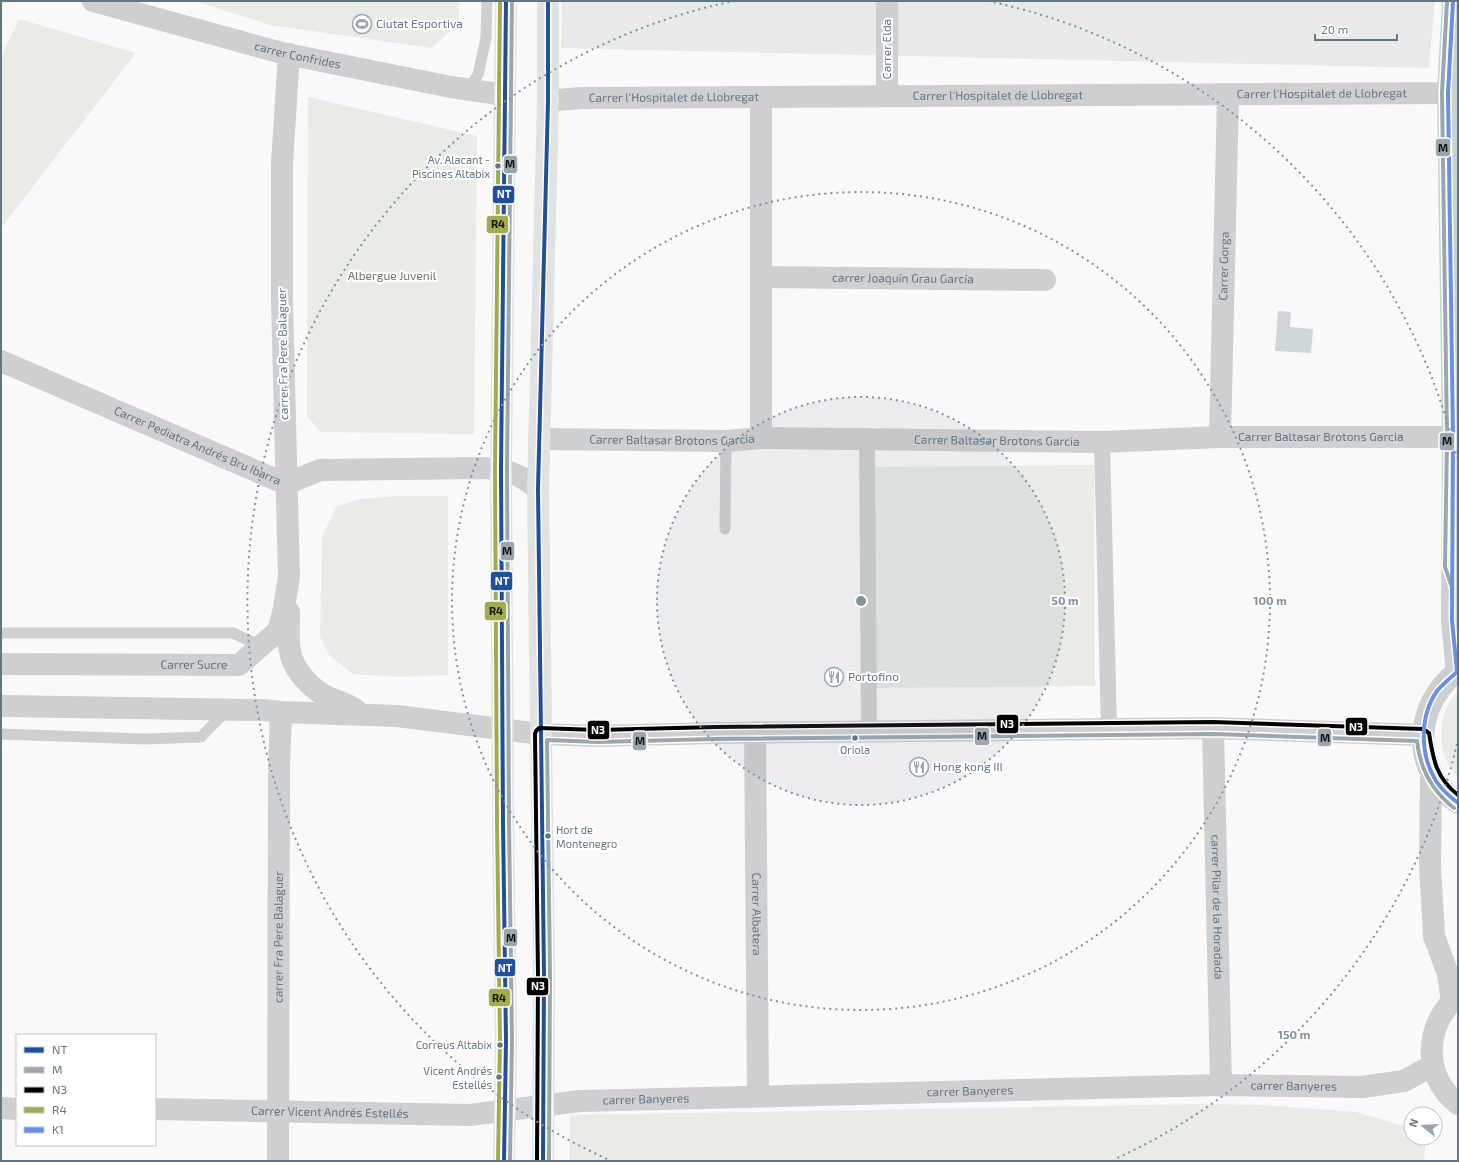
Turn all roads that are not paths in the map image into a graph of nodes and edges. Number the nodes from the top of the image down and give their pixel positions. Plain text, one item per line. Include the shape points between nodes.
1 (93, 1) edge
2 (487, 1) edge
3 (506, 1) edge
4 (548, 1) edge
5 (887, 1) edge
6 (1453, 1) edge
7 (289, 54) junction
8 (468, 90) junction
9 (1453, 92) edge
10 (505, 95) junction
11 (1228, 95) junction
12 (887, 96) junction
13 (761, 97) junction
14 (548, 101) junction
15 (761, 277) junction
16 (1045, 280) dead end
17 (1, 362) edge
18 (1220, 437) junction
19 (1454, 437) junction
20 (761, 438) junction
21 (539, 439) junction
22 (867, 439) junction
23 (726, 441) junction
24 (1102, 442) junction
25 (501, 469) junction
26 (286, 484) junction
27 (538, 489) junction
28 (725, 529) dead end
29 (1455, 576) edge
30 (289, 577) junction
31 (1, 633) edge
32 (261, 646) junction
33 (1, 664) edge
34 (1457, 672) edge
35 (1, 706) edge
36 (227, 710) junction
37 (281, 712) junction
38 (361, 714) junction
39 (1213, 728) junction
40 (502, 729) junction
41 (1109, 729) junction
42 (869, 731) junction
43 (755, 732) junction
44 (1, 734) edge
45 (540, 734) junction
46 (1423, 735) junction
47 (1431, 772) junction
48 (1458, 803) edge
49 (1455, 999) edge
50 (1433, 1065) junction
51 (1221, 1085) junction
52 (758, 1096) junction
53 (543, 1106) junction
54 (1457, 1106) edge
55 (1, 1108) edge
56 (16, 1109) edge
57 (156, 1109) edge
58 (504, 1111) junction
59 (278, 1112) junction
60 (278, 1161) edge
61 (504, 1161) edge
62 (544, 1161) edge

1 - 7 street, carrer Confrides
2 - 8 lane via 486,38 478,75
3 - 10 main road
4 - 14 main road
5 - 12 street, Carrer Elda
6 - 9 street
7 - 8 street, carrer Confrides
7 - 26 street, carrer Fra Pere Balaguer via 282,171
8 - 10 street, carrer Confrides
9 - 11 street, Carrer l'Hospitalet de Llobregat
9 - 19 street
10 - 25 main road
11 - 12 street, Carrer l'Hospitalet de Llobregat
11 - 18 street, Carrer Gorga
12 - 13 street, Carrer l'Hospitalet de Llobregat
13 - 14 street, Carrer l'Hospitalet de Llobregat via 580,98
13 - 15 street
14 - 21 main road
15 - 16 street, carrer Joaquín Grau García
15 - 20 street
17 - 26 street, Carrer Pediatra Andrés Bru Ibarra
18 - 19 street, Carrer Baltasar Brotons Garcia
18 - 24 street, Carrer Baltasar Brotons Garcia
19 - 29 street
20 - 22 street, Carrer Baltasar Brotons Garcia
20 - 23 street, Carrer Baltasar Brotons Garcia
21 - 23 street, Carrer Baltasar Brotons Garcia
21 - 27 main road
22 - 24 street, Carrer Baltasar Brotons Garcia
22 - 42 street
23 - 28 lane
24 - 41 street
25 - 26 street, Carrer Pediatra Andrés Bru Ibarra via 320,470
25 - 27 street, Carrer Pediatra Andrés Bru Ibarra via 525,478
25 - 40 main road
26 - 30 street, carrer Fra Pere Balaguer
27 - 45 main road
29 - 34 street via 1452,620
30 - 32 street, carrer Fra Pere Balaguer via 278,631
30 - 38 street via 289,638 292,658 306,681 316,690 349,705
31 - 32 lane via 233,633
32 - 33 street, Carrer Sucre via 239,665
34 - 46 street via 1435,696 1425,719
35 - 36 street
36 - 37 street
36 - 44 lane via 201,737 145,739
37 - 38 street
37 - 59 street, carrer Fra Pere Balaguer
38 - 40 street
39 - 41 street
39 - 46 street
39 - 51 street, carrer Pilar de la Horadada
40 - 45 street
40 - 58 main road via 506,1034
41 - 42 street
42 - 43 street
43 - 45 street via 598,736
43 - 52 street, Carrer Albatera
45 - 53 main road via 544,975
46 - 47 street
47 - 48 street via 1442,789
47 - 49 street via 1430,865 1434,936
49 - 50 street via 1442,1013 1436,1025 1432,1047
50 - 51 street, carrer Banyeres via 1404,1081 1362,1087
50 - 54 street via 1444,1090
51 - 52 street, carrer Banyeres
52 - 53 street, carrer Banyeres via 580,1101
53 - 58 street, carrer Banyeres
53 - 62 main road
55 - 56 street
57 - 59 street, Carrer Vicent Andrés Estellés
58 - 59 street, Carrer Vicent Andrés Estellés via 470,1115
58 - 61 main road
59 - 60 street, carrer Fra Pere Balaguer

